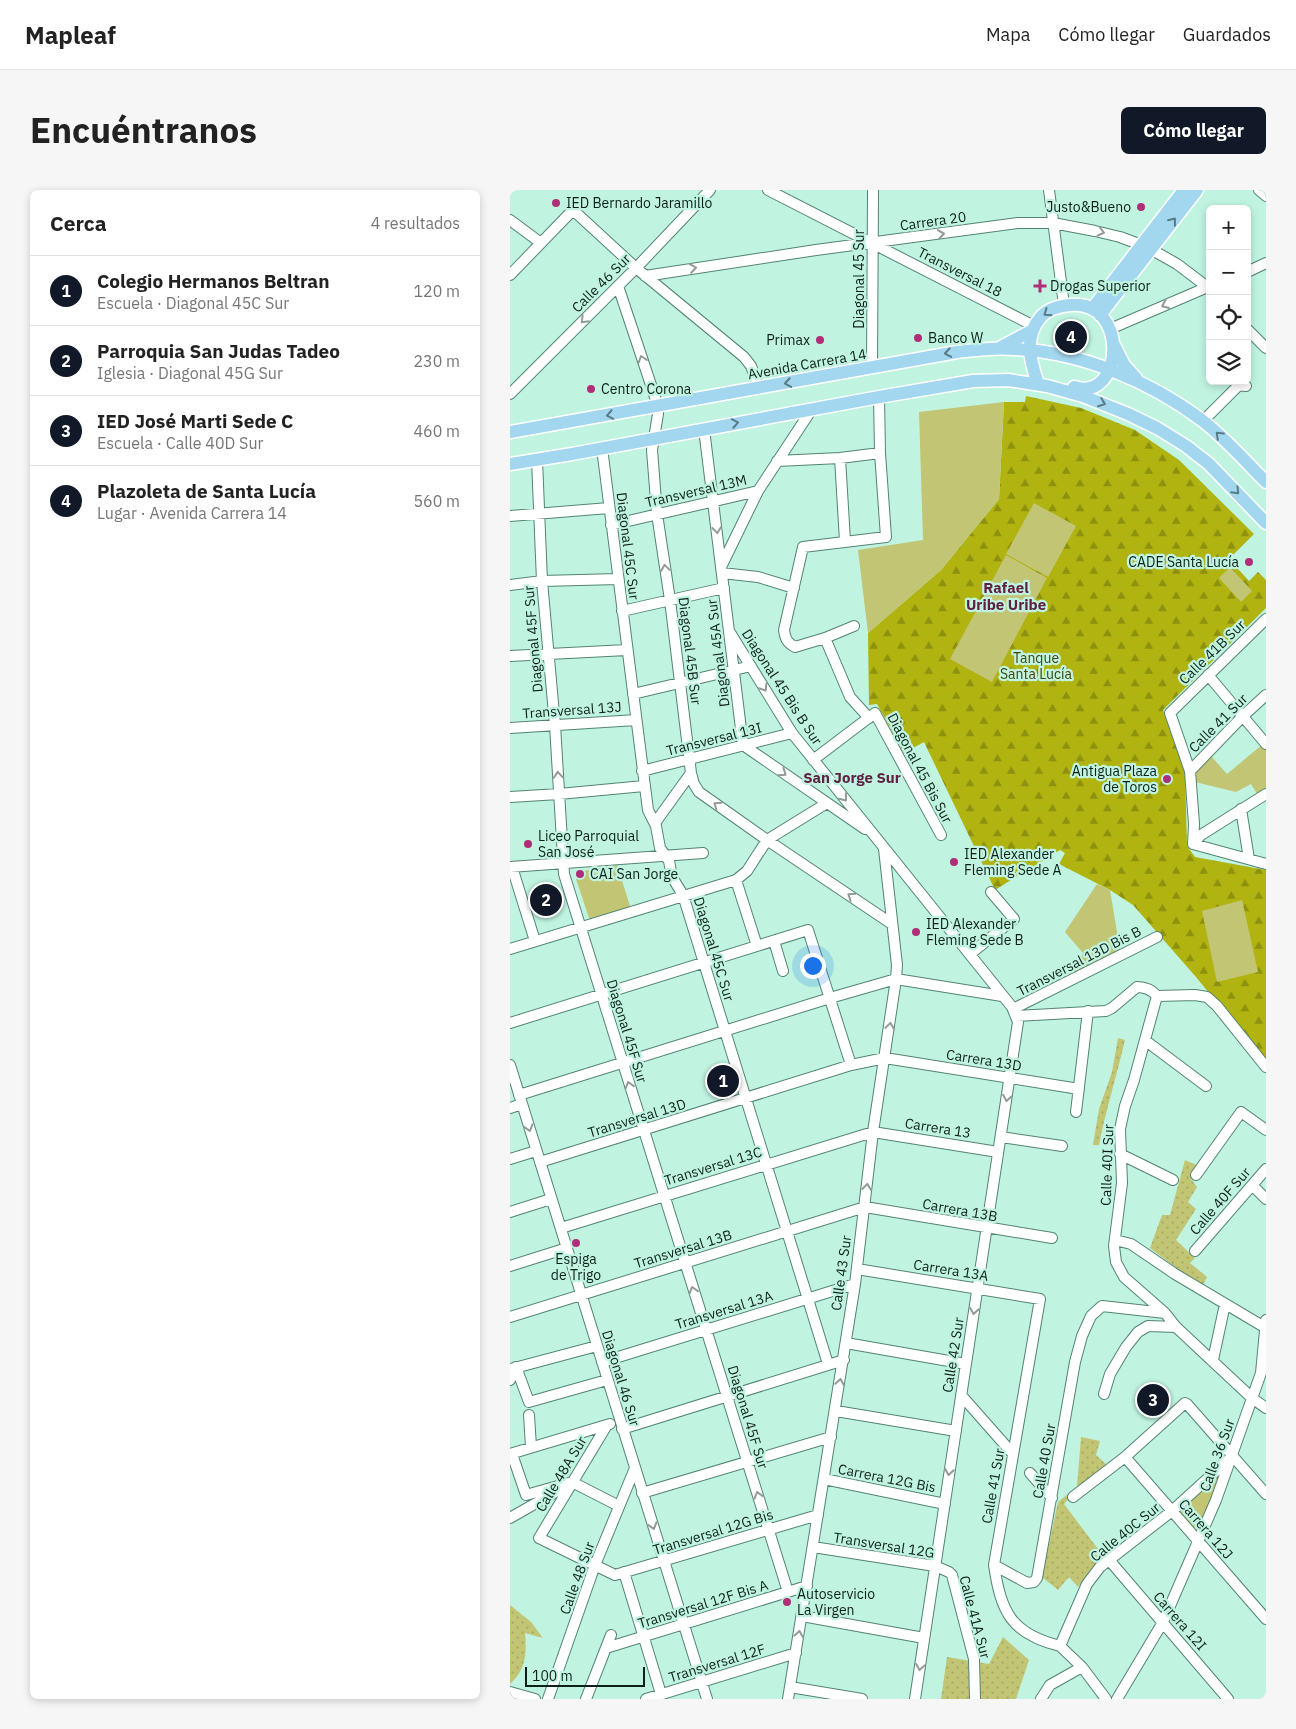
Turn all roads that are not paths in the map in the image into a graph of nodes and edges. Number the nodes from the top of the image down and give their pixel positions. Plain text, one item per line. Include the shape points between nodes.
1 (710, 190) edge
2 (768, 190) edge
3 (873, 190) edge
4 (1049, 190) edge
5 (1184, 190) edge
6 (1197, 190) edge
7 (1259, 190) edge
8 (1266, 196) edge
9 (510, 220) edge
10 (1053, 223) junction
11 (541, 243) junction
12 (873, 243) junction
13 (1146, 247) junction
14 (1266, 263) edge
15 (1251, 270) edge
16 (640, 272) junction
17 (510, 275) edge
18 (1206, 285) edge
19 (618, 286) junction
20 (1206, 288) edge
21 (1064, 305) junction
22 (1096, 312) junction
23 (1033, 328) junction
24 (1110, 330) junction
25 (1251, 333) edge
26 (1114, 345) junction
27 (996, 348) junction
28 (1266, 348) edge
29 (1030, 350) junction
30 (872, 368) junction
31 (1109, 369) junction
32 (1037, 381) junction
33 (1141, 384) junction
34 (1246, 386) dead end
35 (758, 388) junction
36 (510, 394) edge
37 (879, 397) junction
38 (658, 406) junction
39 (812, 409) junction
40 (1203, 421) junction
41 (704, 429) junction
42 (510, 432) edge
43 (653, 439) junction
44 (602, 448) junction
45 (880, 453) junction
46 (840, 458) junction
47 (537, 460) junction
48 (777, 462) junction
49 (510, 464) edge
50 (1266, 482) edge
51 (758, 491) junction
52 (713, 501) junction
53 (609, 508) junction
54 (538, 514) junction
55 (657, 514) junction
56 (510, 516) edge
57 (1266, 522) edge
58 (611, 524) junction
59 (845, 541) junction
60 (722, 570) junction
61 (618, 579) junction
62 (542, 581) junction
63 (510, 585) edge
64 (724, 588) junction
65 (794, 588) junction
66 (670, 600) junction
67 (622, 611) junction
68 (1266, 619) edge
69 (854, 626) dead end
70 (729, 632) junction
71 (825, 638) junction
72 (627, 650) junction
73 (548, 653) junction
74 (510, 656) edge
75 (751, 666) junction
76 (734, 670) junction
77 (1208, 675) junction
78 (680, 683) junction
79 (633, 694) junction
80 (1266, 695) edge
81 (872, 716) junction
82 (1242, 717) junction
83 (636, 720) junction
84 (554, 725) junction
85 (510, 728) edge
86 (792, 733) junction
87 (1266, 744) edge
88 (743, 745) junction
89 (690, 759) junction
90 (813, 760) junction
91 (642, 771) junction
92 (1190, 771) junction
93 (691, 773) junction
94 (644, 786) junction
95 (559, 794) junction
96 (1266, 794) edge
97 (510, 797) edge
98 (827, 803) junction
99 (1241, 809) junction
100 (655, 823) junction
101 (874, 835) junction
102 (941, 836) dead end
103 (767, 840) junction
104 (1193, 844) junction
105 (884, 848) junction
106 (703, 852) dead end
107 (664, 856) junction
108 (1249, 859) junction
109 (563, 863) junction
110 (1266, 864) edge
111 (511, 867) edge
112 (736, 880) junction
113 (991, 892) dead end
114 (683, 895) junction
115 (892, 924) junction
116 (580, 927) junction
117 (1157, 937) dead end
118 (536, 941) junction
119 (774, 941) junction
120 (757, 946) junction
121 (510, 949) edge
122 (970, 954) junction
123 (704, 963) junction
124 (783, 971) dead end
125 (896, 979) junction
126 (601, 996) junction
127 (1002, 996) junction
128 (1157, 996) junction
129 (830, 998) junction
130 (1088, 1011) junction
131 (1015, 1013) junction
132 (510, 1023) edge
133 (724, 1031) junction
134 (1146, 1041) junction
135 (885, 1058) junction
136 (622, 1063) junction
137 (510, 1065) edge
138 (851, 1065) junction
139 (1266, 1067) edge
140 (1010, 1078) junction
141 (1206, 1086) dead end
142 (1079, 1089) junction
143 (745, 1098) junction
144 (520, 1099) junction
145 (510, 1108) edge
146 (1076, 1112) dead end
147 (643, 1130) junction
148 (1266, 1130) edge
149 (873, 1132) junction
150 (1001, 1137) junction
151 (1062, 1146) dead end
152 (536, 1151) junction
153 (998, 1152) junction
154 (1120, 1154) junction
155 (510, 1159) edge
156 (540, 1162) junction
157 (765, 1164) junction
158 (1266, 1169) edge
159 (1196, 1176) dead end
160 (1173, 1180) dead end
161 (1252, 1185) junction
162 (664, 1196) junction
163 (551, 1198) junction
164 (1266, 1199) edge
165 (864, 1207) junction
166 (510, 1212) edge
167 (561, 1228) junction
168 (987, 1228) junction
169 (787, 1232) junction
170 (1052, 1238) dead end
171 (1115, 1240) junction
172 (567, 1248) junction
173 (1195, 1251) dead end
174 (685, 1263) junction
175 (510, 1266) edge
176 (858, 1269) junction
177 (855, 1284) junction
178 (978, 1289) junction
179 (581, 1295) junction
180 (807, 1299) junction
181 (1040, 1299) joint
182 (1225, 1304) junction
183 (1166, 1313) junction
184 (510, 1318) edge
185 (1266, 1320) edge
186 (1176, 1327) junction
187 (1266, 1328) edge
188 (706, 1330) junction
189 (846, 1343) junction
190 (597, 1346) junction
191 (844, 1360) junction
192 (1213, 1360) junction
193 (602, 1362) junction
194 (828, 1364) junction
195 (966, 1364) junction
196 (513, 1368) edge
197 (510, 1380) edge
198 (607, 1380) junction
199 (1104, 1394) dead end
200 (961, 1395) junction
201 (727, 1396) junction
202 (1252, 1398) junction
203 (1266, 1408) edge
204 (836, 1411) junction
205 (529, 1415) dead end
206 (607, 1425) junction
207 (621, 1425) junction
208 (956, 1431) junction
209 (831, 1437) junction
210 (531, 1447) junction
211 (511, 1454) edge
212 (1012, 1454) junction
213 (1231, 1456) junction
214 (1125, 1457) junction
215 (747, 1462) junction
216 (635, 1468) junction
217 (1030, 1473) dead end
218 (824, 1479) junction
219 (1208, 1479) junction
220 (572, 1482) junction
221 (1219, 1491) junction
222 (642, 1493) junction
223 (1266, 1494) edge
224 (1073, 1497) dead end
225 (1052, 1498) junction
226 (944, 1504) junction
227 (619, 1506) junction
228 (1172, 1512) junction
229 (818, 1515) junction
230 (510, 1518) edge
231 (768, 1530) junction
232 (1198, 1542) junction
233 (813, 1547) junction
234 (664, 1561) junction
235 (1110, 1561) junction
236 (595, 1565) junction
237 (994, 1565) junction
238 (935, 1566) junction
239 (949, 1572) joint
240 (620, 1574) junction
241 (807, 1586) junction
242 (788, 1592) junction
243 (1264, 1614) edge
244 (802, 1616) junction
245 (1163, 1622) junction
246 (683, 1624) junction
247 (612, 1634) dead end
248 (644, 1636) junction
249 (924, 1638) junction
250 (1060, 1646) junction
251 (606, 1648) junction
252 (796, 1653) junction
253 (1082, 1667) junction
254 (701, 1682) junction
255 (790, 1687) junction
256 (510, 1692) edge
257 (661, 1694) junction
258 (535, 1699) edge
259 (548, 1699) edge
260 (586, 1699) edge
261 (646, 1699) edge
262 (707, 1699) edge
263 (788, 1699) edge
264 (862, 1699) edge
265 (915, 1699) edge
266 (975, 1699) edge
267 (1041, 1699) edge
268 (1106, 1699) edge
269 (1117, 1699) edge
270 (1228, 1699) edge

1 - 16 street, Calle 46 Sur
2 - 12 street, Transversal 18
3 - 12 street, Diagonal 45 Sur
4 - 10 street
5 - 13 main road
13 -> 6 main road
7 - 8 street
9 - 11 street
12 -> 10 street, Carrera 20 via 1018,223
10 -> 13 street, Carrera 20 via 1120,237
10 - 21 street
11 - 16 street via 573,210
11 - 17 street
16 -> 12 street, Carrera 20
12 - 23 street, Transversal 18
12 - 30 street, Diagonal 45 Sur
13 - 18 street, Carrera 20
13 - 22 main road
14 - 15 street
16 - 19 street, Calle 46 Sur
16 - 35 street via 744,357 751,366
19 -> 36 street, Calle 46 Sur
38 -> 19 street, Diagonal 45B Sur
20 -> 24 street
21 - 22 main road via 1073,304
21 -> 23 main road via 1043,314
22 - 24 main road
23 - 27 main road
23 - 29 main road
24 - 26 main road
25 - 28 street
26 - 31 main road
26 - 33 main road via 1124,365
27 - 29 main road, Avenida Carrera 14
27 -> 30 main road, Avenida Carrera 14
29 - 31 main road, Avenida Carrera 14
29 - 32 main road
30 -> 35 main road, Avenida Carrera 14
31 - 32 main road via 1099,383 1087,390
31 - 33 main road, Avenida Carrera 14
32 - 37 main road via 995,380
32 -> 57 main road via 1113,407 1176,439 1209,464
33 - 40 main road, Avenida Carrera 14
34 - 40 street via 1239,385
35 - 38 main road, Avenida Carrera 14
37 - 39 main road
37 - 45 street
38 -> 42 main road, Avenida Carrera 14
38 - 43 street, Diagonal 45B Sur
41 -> 39 main road
39 - 48 street
50 -> 40 main road, Avenida Carrera 14
41 - 43 main road
41 - 52 street, Diagonal 45A Sur
43 - 44 main road
43 - 55 street, Diagonal 45B Sur
44 - 47 main road
44 - 53 street, Diagonal 45C Sur
45 - 46 street
45 - 59 street via 886,537
46 - 48 street
46 - 59 street
47 - 49 main road
47 - 54 street, Diagonal 45F Sur
48 - 51 street
51 - 52 street, Transversal 13M
51 - 60 street
52 - 55 street, Transversal 13M
52 -> 60 street, Diagonal 45A Sur
53 - 54 street
53 - 58 street, Diagonal 45C Sur
54 - 56 street
54 - 62 street, Diagonal 45F Sur
55 - 58 street, Transversal 13M
66 -> 55 street, Diagonal 45B Sur
58 - 61 street, Diagonal 45C Sur
59 - 65 street via 803,547
60 - 64 street, Diagonal 45A Sur
60 - 65 street
61 - 62 street
61 - 67 street, Diagonal 45C Sur
62 - 63 street
62 - 73 street, Diagonal 45F Sur
64 - 66 street
64 - 70 street, Diagonal 45A Sur
65 - 71 street via 785,638 795,647
66 - 67 street
66 - 78 street, Diagonal 45B Sur
67 - 72 street, Diagonal 45C Sur
68 - 77 street, Calle 41B Sur
69 - 71 street
70 - 75 street, Diagonal 45 Bis B Sur
70 - 76 street, Diagonal 45A Sur
71 - 81 street, Diagonal 45 Bis Sur via 850,697
72 - 73 street
72 - 79 street, Diagonal 45C Sur
73 - 74 street
73 - 84 street, Diagonal 45F Sur
75 - 76 street
75 -> 86 street, Diagonal 45 Bis B Sur
76 - 78 street
76 - 88 street, Diagonal 45A Sur
77 - 82 street
77 - 92 street, Calle 41B Sur via 1170,713
78 - 79 street
78 - 89 street, Diagonal 45B Sur
79 - 83 street, Diagonal 45C Sur
80 - 82 street, Calle 41 Sur
81 - 90 street
81 - 102 street, Diagonal 45 Bis Sur
82 - 87 street
82 - 92 street, Calle 41 Sur
83 - 84 street, Transversal 13J
83 - 91 street, Diagonal 45C Sur
84 - 85 street, Transversal 13J
95 -> 84 street, Diagonal 45F Sur
86 - 88 street, Transversal 13I
86 - 90 street, Diagonal 45 Bis B Sur
88 - 89 street, Transversal 13I
88 -> 98 street
89 - 91 street, Transversal 13I
89 - 93 street, Diagonal 45B Sur
90 -> 101 street, Diagonal 45 Bis B Sur
91 - 94 street, Diagonal 45C Sur
92 - 104 street
93 - 100 street
103 -> 93 street, Diagonal 45B Sur via 699,792
94 - 95 street
94 - 100 street, Diagonal 45C Sur via 648,810
95 - 97 street
95 - 109 street, Diagonal 45F Sur
96 - 99 street
98 - 101 street
98 - 103 street
99 - 104 street via 1201,835
99 - 108 street
100 - 107 street, Diagonal 45C Sur
101 - 105 street, Diagonal 45 Bis B Sur
103 - 112 street via 747,871
115 -> 103 street, Diagonal 45B Sur
104 - 108 street
105 - 115 street, Calle 43 Sur
105 - 122 street, Diagonal 45 Bis B Sur
106 - 107 street
107 - 109 street
107 - 114 street, Diagonal 45C Sur
108 - 110 street
109 - 111 street
109 - 116 street, Diagonal 45F Sur
111 - 118 street
112 - 114 street
112 - 120 street
113 - 122 street via 1014,919
114 - 116 street
114 - 123 street, Diagonal 45C Sur
115 - 125 street, Calle 43 Sur
116 - 118 street
116 - 126 street, Diagonal 45F Sur
117 - 131 street, Transversal 13D Bis B
118 - 121 street
119 - 120 street
119 - 124 street
119 - 129 street via 808,930
120 - 123 street
122 - 127 street, Diagonal 45 Bis B Sur
123 - 126 street
123 - 133 street, Diagonal 45C Sur
125 - 127 street
125 - 129 street
135 -> 125 street, Calle 43 Sur
126 - 132 street
126 - 136 street, Diagonal 45F Sur
127 - 131 street, Diagonal 45 Bis B Sur
128 - 130 street via 1151,990 1137,987 1106,1011
128 - 134 street, Calle 40I Sur
128 - 139 street via 1195,994 1207,997
129 - 133 street
129 - 138 street
130 - 131 street
130 - 142 street
131 - 140 street, Calle 42 Sur via 1018,1027
133 - 136 street
133 - 143 street, Diagonal 45C Sur
134 - 141 street
134 - 154 street, Calle 40I Sur via 1124,1106
135 - 138 street, Transversal 13D
135 - 140 street, Carrera 13D
135 - 149 street, Calle 43 Sur
136 - 144 street
147 -> 136 street, Diagonal 45F Sur
137 - 144 street, Diagonal 46 Sur
138 - 143 street, Transversal 13D
140 - 142 street, Carrera 13D
140 -> 150 street, Calle 42 Sur
142 - 146 street
143 - 147 street, Transversal 13D
143 - 157 street, Diagonal 45C Sur
144 - 145 street
144 -> 152 street, Diagonal 46 Sur
147 - 156 street, Transversal 13D
147 - 162 street, Diagonal 45F Sur
148 - 159 street via 1241,1112
149 - 153 street, Carrera 13
149 - 157 street, Transversal 13C
165 -> 149 street, Calle 43 Sur
150 - 151 street
150 - 153 street, Calle 42 Sur
152 - 155 street
152 - 156 street, Diagonal 46 Sur
153 - 168 street, Calle 42 Sur
154 - 160 street
154 - 171 street, Calle 40I Sur via 1122,1183
156 - 163 street, Diagonal 46 Sur
157 - 162 street, Transversal 13C
157 - 169 street, Diagonal 45C Sur
158 - 161 street, Calle 40F Sur
161 - 164 street
161 - 173 street, Calle 40F Sur
162 - 167 street, Transversal 13C
162 - 174 street, Diagonal 45F Sur
163 - 166 street
163 - 167 street, Diagonal 46 Sur
165 - 168 street, Carrera 13B
165 - 169 street, Transversal 13B
165 - 176 street, Calle 43 Sur
167 - 172 street, Diagonal 46 Sur
168 - 170 street, Carrera 13B
168 - 178 street, Calle 42 Sur
169 - 174 street, Transversal 13B
169 - 180 street, Diagonal 45C Sur
171 - 182 street via 1131,1244
171 - 183 street, Calle 40I Sur via 1116,1262 1124,1277
172 - 175 street
172 - 179 street, Diagonal 46 Sur
174 - 179 street, Transversal 13B
188 -> 174 street, Diagonal 45F Sur
176 - 177 street, Calle 43 Sur
176 - 178 street, Carrera 13A
177 - 180 street, Transversal 13A
177 - 189 street, Calle 43 Sur
178 - 181 street, Carrera 13A
178 -> 195 street, Calle 42 Sur
179 - 184 street, Transversal 13B
179 - 190 street, Diagonal 46 Sur
180 - 188 street, Transversal 13A
180 - 194 street, Diagonal 45C Sur
181 - 212 street, Calle 41 Sur
182 - 187 street
182 - 192 street
183 - 186 street
183 - 225 street, Calle 40 Sur via 1102,1306 1091,1316 1075,1362
185 - 187 street, Calle 36 Sur
186 - 192 street
186 - 199 street via 1148,1326 1138,1332 1110,1374
187 - 202 street, Calle 36 Sur via 1261,1373
188 - 193 street, Transversal 13A
188 - 201 street, Diagonal 45F Sur
189 - 191 street, Calle 43 Sur
189 - 195 street
190 - 193 street, Diagonal 46 Sur
190 - 196 street
191 - 194 street
204 -> 191 street, Calle 43 Sur
192 - 202 street
193 - 198 street, Diagonal 46 Sur
194 - 201 street
195 - 200 street, Calle 42 Sur
196 - 197 street
196 - 198 street via 528,1402
198 - 207 street, Diagonal 46 Sur
200 - 208 street, Calle 42 Sur
200 - 212 street
201 - 207 street
201 - 215 street, Diagonal 45F Sur
202 - 203 street
202 - 213 street, Calle 36 Sur
204 - 208 street
204 - 209 street, Calle 43 Sur
205 - 210 street
206 - 207 street
206 - 210 street
206 - 220 street, Calle 48A Sur
207 - 216 street, Diagonal 46 Sur
208 -> 226 street, Calle 42 Sur
209 - 215 street
209 - 218 street, Calle 43 Sur
210 - 211 street
211 - 220 street via 526,1495
212 - 237 street, Calle 41 Sur
213 - 214 street via 1185,1403
213 - 219 street, Calle 40C Sur
213 - 221 street, Calle 36 Sur
213 - 223 street
214 - 224 street
214 - 228 street, Carrera 12J
215 - 222 street
231 -> 215 street, Diagonal 45F Sur
216 - 222 street, Diagonal 46 Sur
216 - 227 street, Calle 48 Sur
217 - 225 street
218 - 226 street, Carrera 12G Bis
218 - 229 street, Calle 43 Sur
219 - 221 street
219 - 228 street, Calle 40C Sur
220 - 227 street
220 - 230 street
220 - 236 street, Calle 48A Sur via 539,1538
221 - 232 street, Calle 36 Sur
222 -> 234 street, Diagonal 46 Sur
225 - 237 street, Calle 40 Sur via 1034,1582 1027,1583
226 - 238 street, Calle 42 Sur
227 - 236 street, Calle 48 Sur
228 - 232 street, Carrera 12J
228 - 235 street, Calle 40C Sur
229 - 231 street, Transversal 12G Bis
229 - 233 street, Calle 43 Sur
231 - 234 street, Transversal 12G Bis
231 - 242 street, Diagonal 45F Sur
232 - 243 street, Carrera 12J
232 - 245 street, Calle 36 Sur
233 - 238 street, Transversal 12G
233 - 241 street, Calle 43 Sur
234 - 240 street, Transversal 12G Bis
234 - 246 street, Diagonal 46 Sur
235 - 245 street, Carrera 12I
235 - 250 street, Calle 40C Sur via 1100,1567 1088,1584
236 - 240 street
236 - 259 street, Calle 48 Sur
237 - 250 street, Calle 41 Sur via 997,1587 1012,1621 1027,1634
238 - 239 street, Transversal 12G
238 - 249 street, Calle 42 Sur
239 - 266 street, Calle 41A Sur via 974,1660
240 - 248 street
241 - 242 street, Transversal 12F Bis A
241 - 244 street, Calle 43 Sur
242 - 246 street, Transversal 12F Bis A
244 - 249 street
252 -> 244 street, Calle 43 Sur
245 - 269 street, Calle 36 Sur
245 - 270 street, Carrera 12I
246 - 248 street, Transversal 12F Bis A
246 - 254 street, Diagonal 46 Sur
247 - 251 street
248 - 251 street, Transversal 12F Bis A
248 - 257 street
249 -> 265 street, Calle 42 Sur
250 - 253 street
251 - 260 street
252 - 254 street, Transversal 12F
252 - 255 street, Calle 43 Sur
253 - 267 street via 1050,1685
253 - 268 street
254 - 257 street, Transversal 12F
254 - 262 street, Diagonal 46 Sur
255 - 263 street, Calle 43 Sur
255 - 264 street
256 - 258 street
257 - 261 street, Transversal 12F

